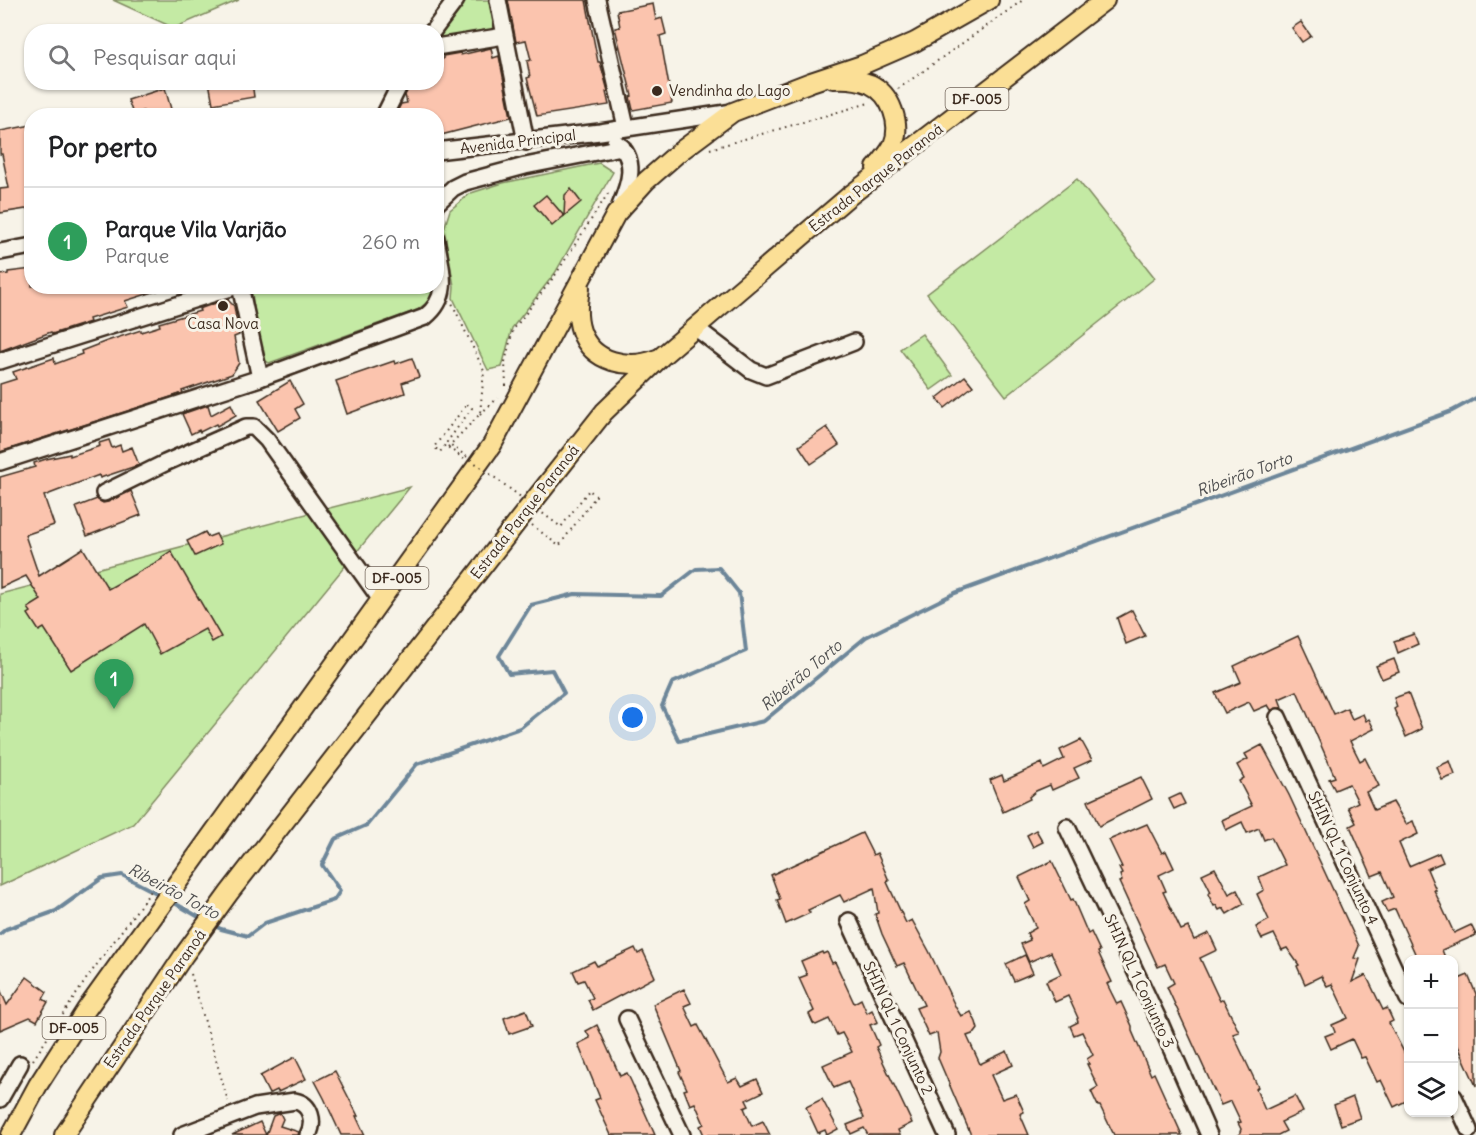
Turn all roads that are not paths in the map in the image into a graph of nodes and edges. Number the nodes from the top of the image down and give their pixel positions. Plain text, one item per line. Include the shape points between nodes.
1 (456, 0) edge
2 (498, 0) edge
3 (597, 0) edge
4 (989, 0) edge
5 (1105, 0) edge
6 (438, 24) edge
7 (504, 36) junction
8 (444, 46) edge
9 (811, 82) junction
10 (396, 90) edge
11 (388, 108) edge
12 (733, 112) junction
13 (626, 127) junction
14 (600, 132) junction
15 (526, 142) junction
16 (622, 147) junction
17 (444, 150) edge
18 (444, 196) edge
19 (848, 197) junction
20 (616, 214) junction
21 (24, 248) edge
22 (0, 252) edge
23 (582, 277) junction
24 (214, 294) edge
25 (241, 294) edge
26 (441, 294) edge
27 (696, 328) junction
28 (854, 342) dead end
29 (661, 357) junction
30 (0, 361) edge
31 (260, 378) junction
32 (0, 462) edge
33 (104, 493) dead end
34 (381, 600) junction
35 (1278, 717) dead end
36 (1067, 827) dead end
37 (849, 921) dead end
38 (1404, 990) edge
39 (627, 1019) dead end
40 (20, 1064) dead end
41 (0, 1099) edge
42 (1458, 1106) edge
43 (1468, 1131) edge
44 (186, 1134) edge
45 (11, 1135) edge
46 (64, 1135) edge
47 (308, 1135) edge
48 (682, 1135) edge
49 (947, 1135) edge
50 (1209, 1135) edge

1 - 6 street
2 - 7 street
3 - 13 street
4 - 9 main road, DF-005 via 915,42
5 - 19 main road, Estrada Parque Paranoá / DF-005
7 - 8 street
7 - 15 street
9 - 12 main road, DF-005
9 - 19 main road via 847,78 861,81 873,86 894,111 894,144
10 - 11 street
12 - 13 street, Avenida Principal
12 - 20 main road, DF-005 via 678,153
13 - 14 street, Avenida Principal
14 - 15 street, Avenida Principal
14 - 16 street
15 - 17 street, Avenida Principal
16 - 18 street via 465,182
16 - 20 street via 629,161 629,183
19 - 27 main road, Estrada Parque Paranoá / DF-005
20 - 23 main road, DF-005
21 - 22 street
23 - 29 main road via 579,319 592,348 605,358 634,365
23 - 34 main road, DF-005 via 492,445
24 - 30 street
25 - 31 street
26 - 31 street via 440,301 425,317
27 - 28 street via 745,366 766,376
27 - 29 main road, Estrada Parque Paranoá / DF-005
29 - 46 main road, Estrada Parque Paranoá / DF-005 via 604,412 229,893
31 - 32 street
33 - 34 street via 165,462 246,427 254,428 267,440
34 - 45 main road, DF-005 via 191,864 139,920
35 - 38 street, SHIN QL 1 Conjunto 4
36 - 50 street, SHIN QL 1 Conjunto 3
37 - 49 street, SHIN QL 1 Conjunto 2
39 - 48 street
40 - 41 street
42 - 43 street
44 - 47 street via 270,1103 286,1101 301,1102 307,1107 312,1116

